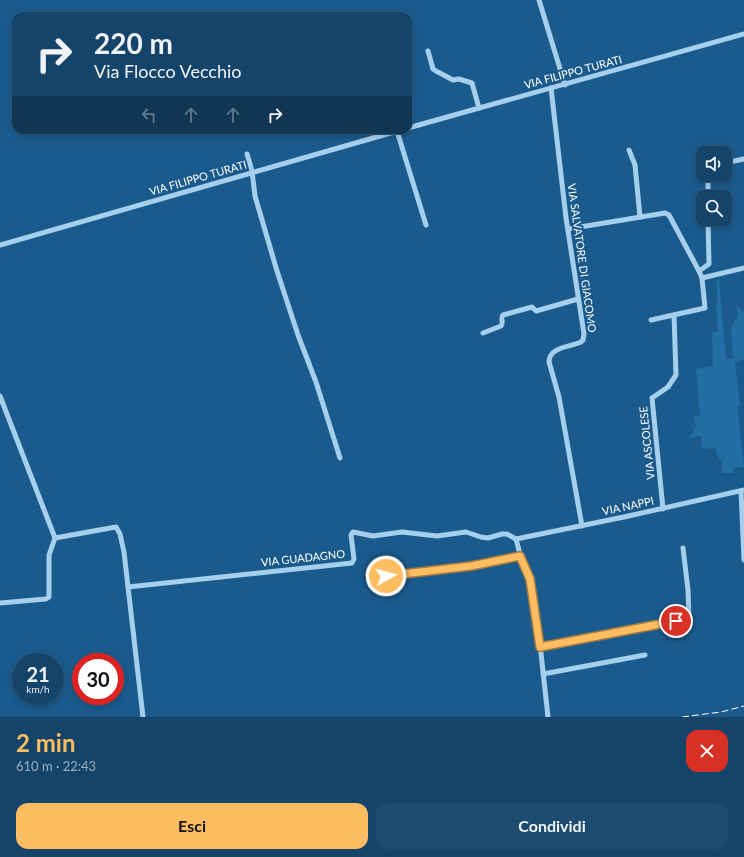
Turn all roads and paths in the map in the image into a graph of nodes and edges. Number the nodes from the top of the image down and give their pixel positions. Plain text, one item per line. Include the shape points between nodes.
1 (539, 0) edge
2 (744, 34) edge
3 (428, 51) dead end
4 (565, 85) junction
5 (551, 88) junction
6 (479, 108) junction
7 (412, 127) edge
8 (386, 134) edge
9 (397, 134) edge
10 (629, 150) dead end
11 (247, 154) dead end
12 (744, 159) edge
13 (732, 162) edge
14 (252, 173) junction
15 (640, 217) junction
16 (426, 224) dead end
17 (708, 226) edge
18 (568, 229) junction
19 (0, 245) edge
20 (744, 268) edge
21 (699, 271) junction
22 (702, 278) junction
23 (578, 298) junction
24 (674, 315) junction
25 (651, 320) dead end
26 (483, 333) dead end
27 (0, 396) edge
28 (340, 458) dead end
29 (742, 491) edge
30 (663, 509) junction
31 (582, 526) junction
32 (55, 538) junction
33 (516, 539) junction
34 (683, 548) dead end
35 (520, 556) junction
36 (744, 560) edge
37 (386, 576) dead end
38 (128, 587) junction
39 (0, 603) edge
40 (540, 647) junction
41 (645, 655) dead end
42 (543, 674) junction
43 (143, 717) edge
44 (548, 717) edge

1 - 4 street
2 - 4 street, VIA FILIPPO TURATI
3 - 6 street via 433,69 453,80 472,82
4 - 5 street, VIA FILIPPO TURATI
5 - 6 street, VIA FILIPPO TURATI
5 - 18 street, VIA SALVATORE DI GIACOMO
6 - 7 street, VIA FILIPPO TURATI
8 - 14 street, VIA FILIPPO TURATI
9 - 16 street
10 - 15 street via 635,165
11 - 14 street
12 - 13 street
14 - 19 street, VIA FILIPPO TURATI
14 - 28 street via 255,196 277,271
15 - 18 street
15 - 21 street via 667,213
17 - 21 street via 709,264
18 - 23 street, VIA SALVATORE DI GIACOMO
20 - 22 street
21 - 22 street
22 - 24 street via 705,308
23 - 26 street via 536,311 532,307 503,315 501,326
23 - 31 street, VIA SALVATORE DI GIACOMO via 583,340 554,351 549,362 559,397
24 - 25 street
24 - 30 street, VIA ASCOLESE via 676,375 668,386 652,398
27 - 32 street
29 - 30 street, VIA NAPPI
29 - 36 street
30 - 31 street, VIA NAPPI
31 - 33 street, VIA NAPPI
32 - 38 street via 116,527 124,552
32 - 39 street via 49,555 49,597
33 - 35 street
33 - 38 street, VIA GUADAGNO via 507,534 488,538 466,532 437,536 402,532 373,536 353,532 352,563
34 - 40 street via 688,590 687,619
35 - 37 street via 471,566
35 - 40 street via 530,579
38 - 43 street
40 - 42 street
41 - 42 street
42 - 44 street

